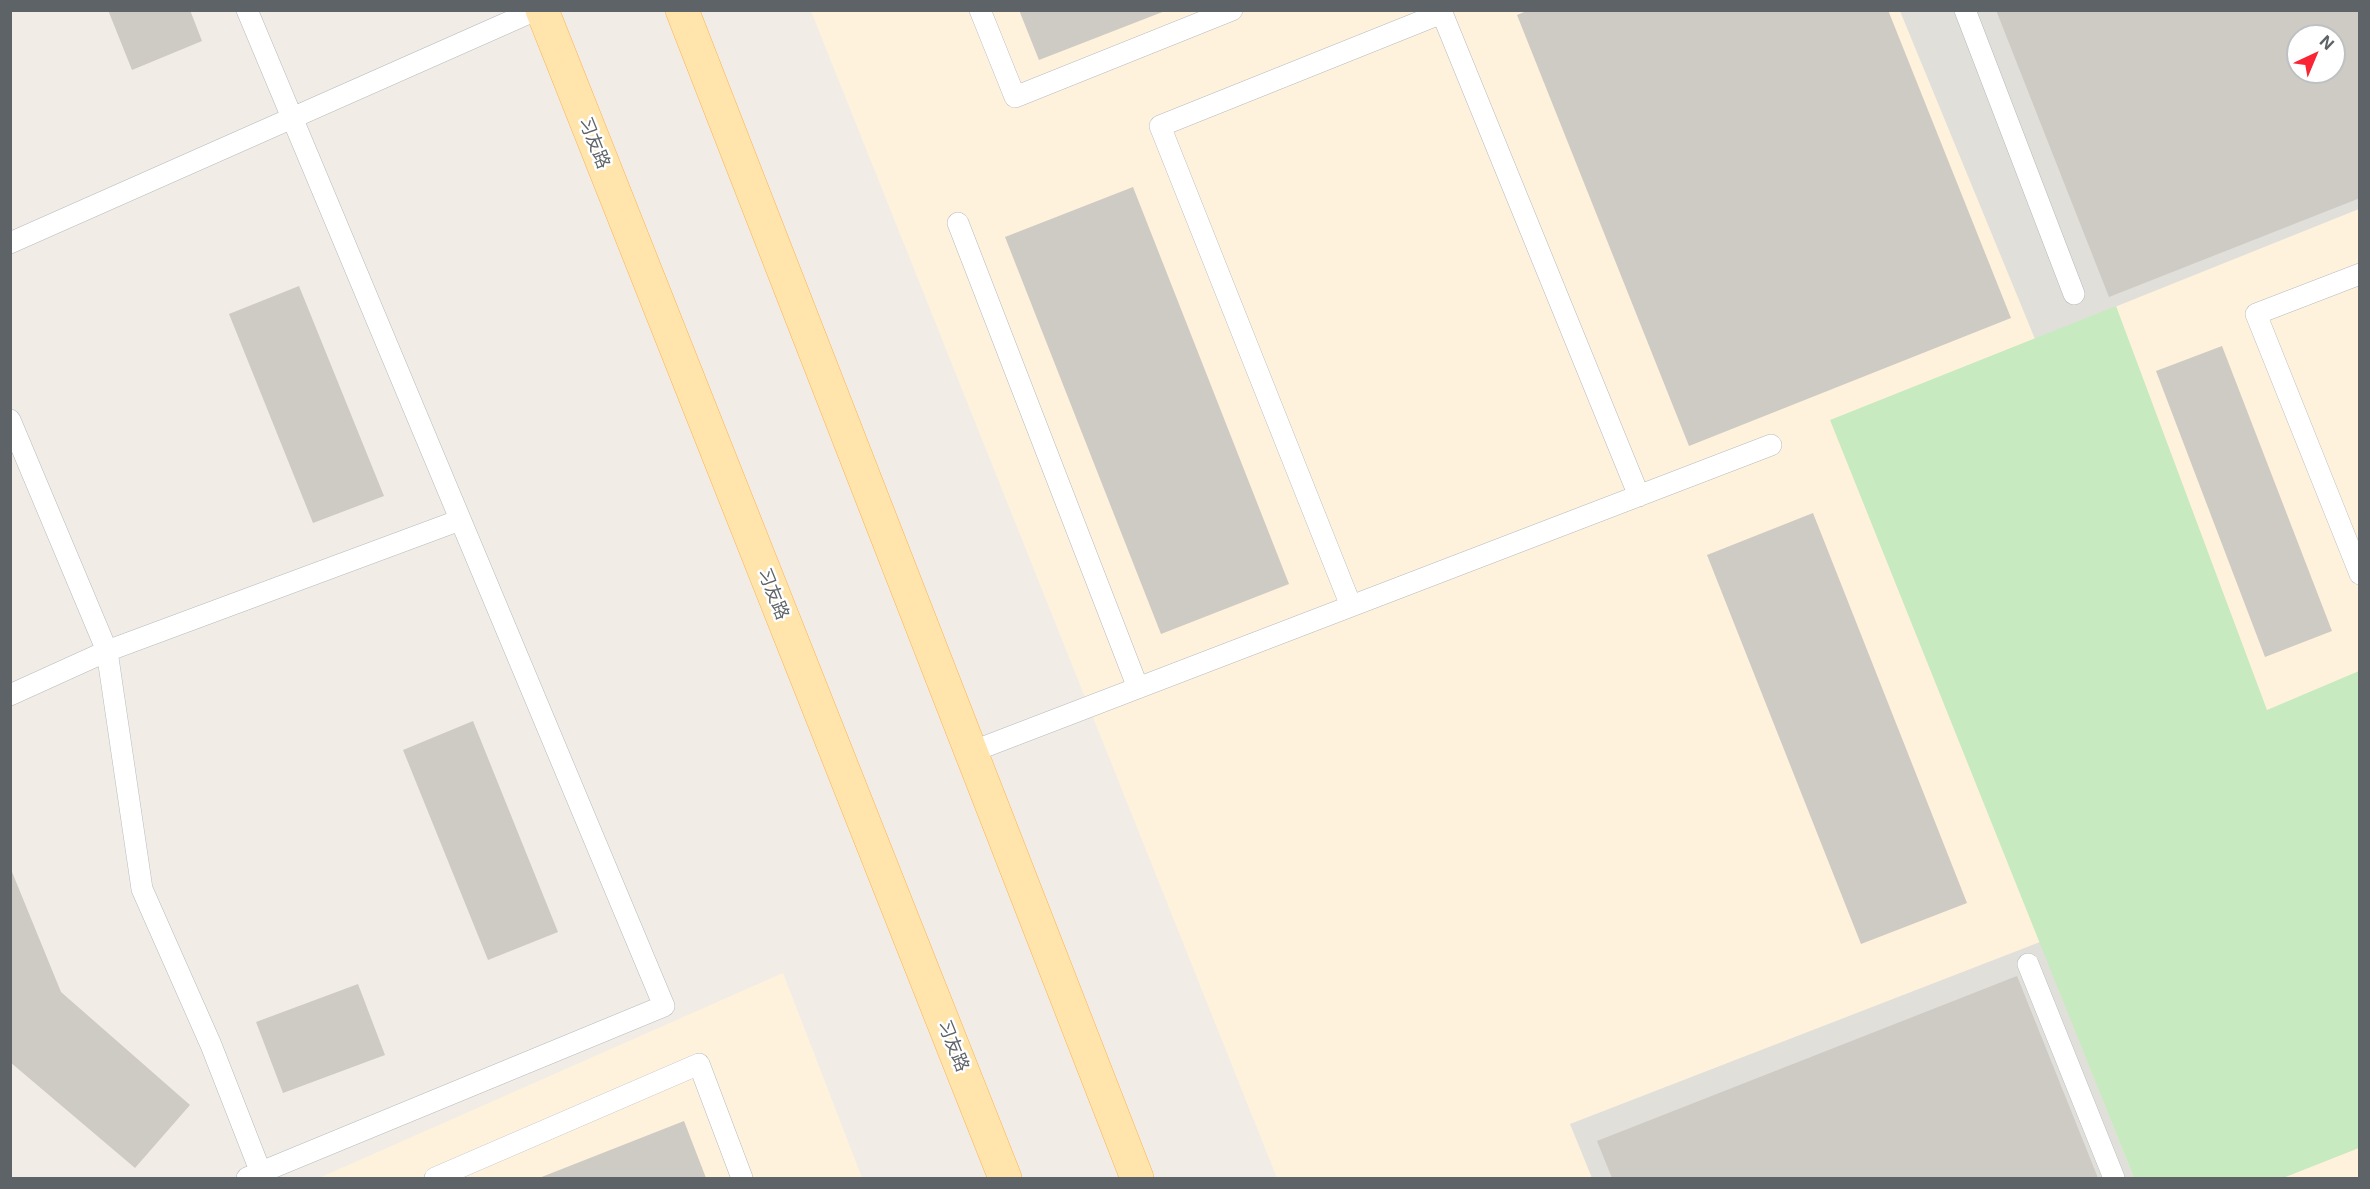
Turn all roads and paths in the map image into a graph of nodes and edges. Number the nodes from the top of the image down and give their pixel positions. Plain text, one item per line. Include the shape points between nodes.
1 (247, 10) edge
2 (536, 10) edge
3 (542, 10) edge
4 (682, 10) edge
5 (980, 10) edge
6 (1232, 10) edge
7 (1965, 10) edge
8 (291, 117) junction
9 (958, 223) dead end
10 (10, 243) edge
11 (2360, 274) edge
12 (2074, 294) dead end
13 (10, 420) edge
14 (1771, 446) dead end
15 (1639, 496) junction
16 (460, 520) junction
17 (2360, 574) edge
18 (1351, 606) junction
19 (107, 651) junction
20 (1138, 688) junction
21 (10, 695) edge
22 (971, 752) junction
23 (2028, 964) dead end
24 (254, 1176) edge
25 (435, 1179) edge
26 (742, 1179) edge
27 (1005, 1179) edge
28 (1137, 1179) edge
29 (2114, 1179) edge

1 - 8 lane
2 - 8 lane
3 - 27 main road, 习友路
4 - 22 main road
5 - 6 lane via 1015,97
7 - 12 lane
8 - 10 lane
8 - 16 lane
9 - 20 lane
11 - 17 lane via 2256,314
13 - 19 lane
14 - 15 lane
15 - 18 lane
15 - 18 lane via 1442,13 1160,126
16 - 19 lane
16 - 24 lane via 664,1006
18 - 20 lane
19 - 21 lane
19 - 24 lane via 142,889 210,1045
20 - 22 lane
22 - 28 main road
23 - 29 lane
25 - 26 lane via 699,1064

